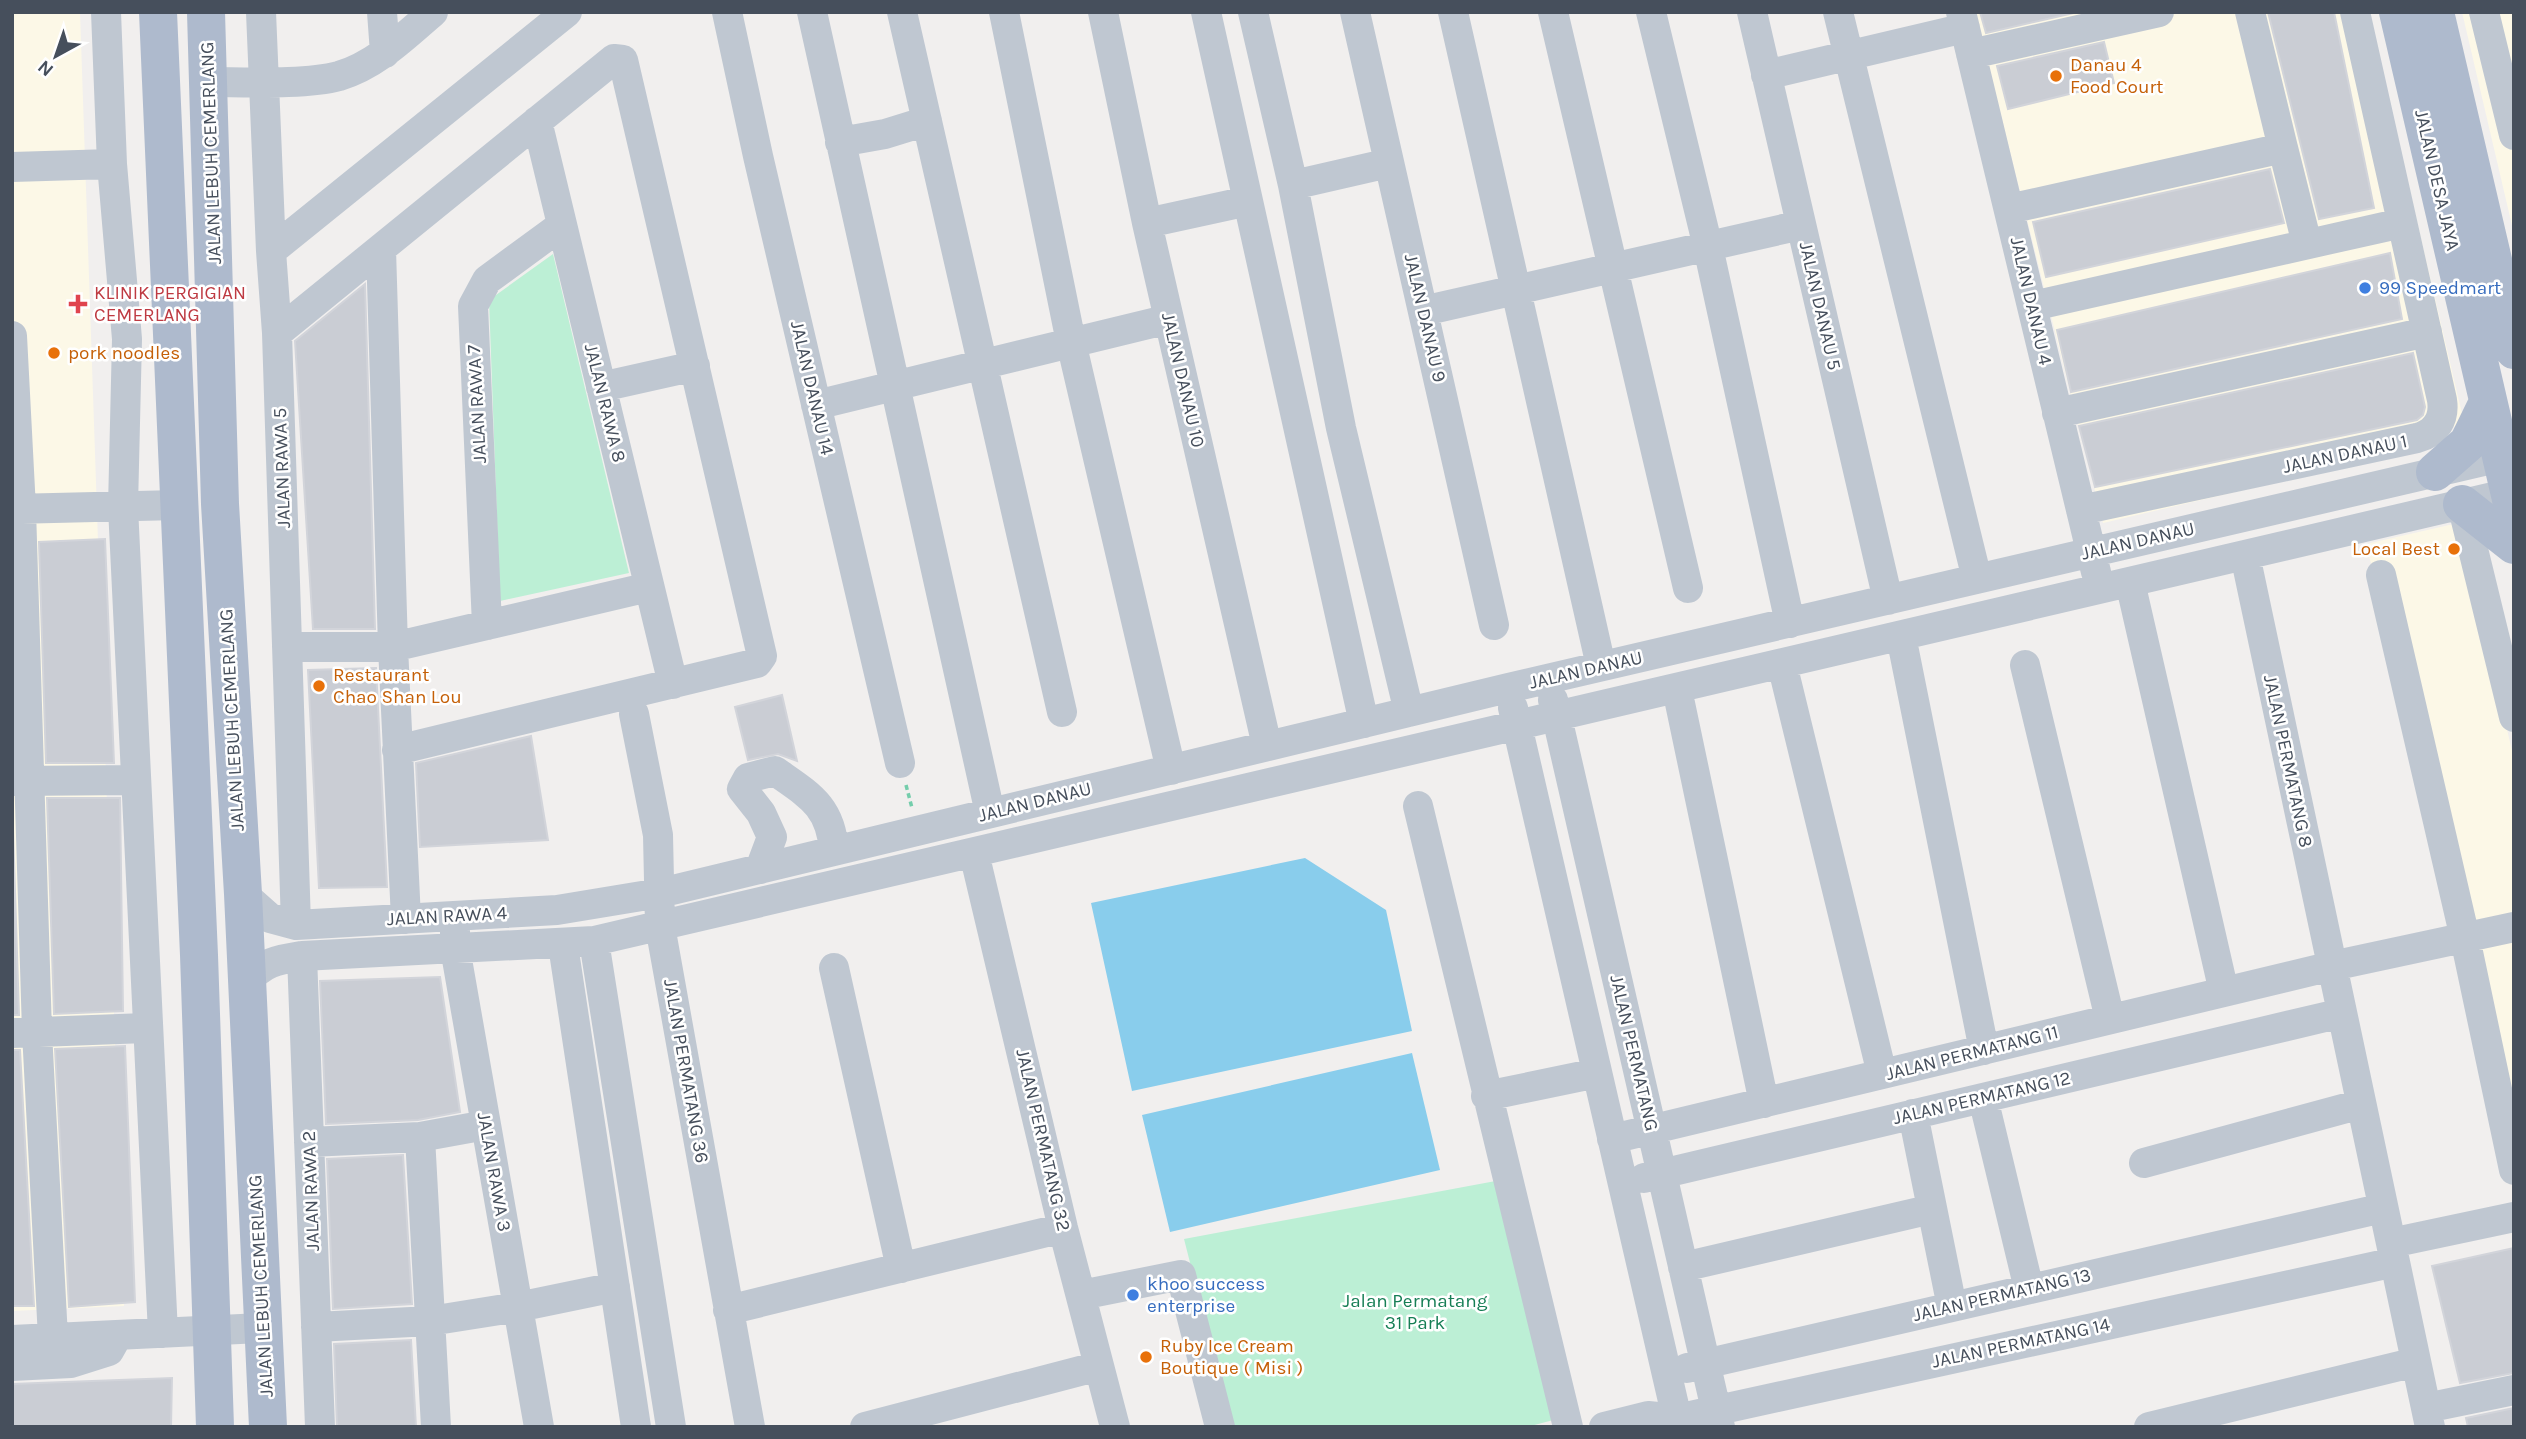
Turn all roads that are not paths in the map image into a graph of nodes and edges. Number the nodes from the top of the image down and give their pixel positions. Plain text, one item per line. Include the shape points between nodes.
1 (106, 12) edge
2 (139, 12) edge
3 (158, 12) edge
4 (206, 12) edge
5 (261, 12) edge
6 (382, 12) edge
7 (433, 12) edge
8 (567, 12) edge
9 (727, 12) edge
10 (812, 12) edge
11 (902, 12) edge
12 (1004, 12) edge
13 (1103, 12) edge
14 (1206, 12) edge
15 (1254, 12) edge
16 (1355, 12) edge
17 (1453, 12) edge
18 (1553, 12) edge
19 (1651, 12) edge
20 (1752, 12) edge
21 (1838, 12) edge
22 (2159, 12) edge
23 (2250, 12) edge
24 (2355, 12) edge
25 (2398, 12) edge
26 (2435, 12) edge
27 (2484, 12) edge
28 (1966, 31) edge
29 (384, 53) junction
30 (1848, 55) junction
31 (161, 69) junction
32 (1766, 75) junction
33 (272, 81) junction
34 (209, 82) junction
35 (537, 121) junction
36 (927, 121) junction
37 (2514, 135) edge
38 (841, 142) junction
39 (2283, 148) junction
40 (1389, 163) junction
41 (112, 164) junction
42 (12, 167) edge
43 (1293, 185) junction
44 (1248, 201) junction
45 (2009, 209) junction
46 (1147, 223) junction
47 (2402, 223) junction
48 (562, 225) junction
49 (1801, 225) junction
50 (2307, 244) junction
51 (1707, 247) junction
52 (381, 249) junction
53 (271, 251) junction
54 (1614, 268) junction
55 (1518, 289) junction
56 (2032, 306) junction
57 (1423, 311) junction
58 (1170, 319) junction
59 (2427, 332) junction
60 (277, 333) junction
61 (12, 335) edge
62 (1071, 342) junction
63 (2514, 350) edge
64 (981, 363) junction
65 (695, 366) junction
66 (893, 384) junction
67 (601, 387) junction
68 (2488, 402) junction
69 (816, 405) junction
70 (2057, 413) junction
71 (177, 460) junction
72 (2435, 472) junction
73 (2510, 482) edge
74 (2462, 504) junction
75 (178, 505) junction
76 (123, 507) junction
77 (17, 509) edge
78 (2081, 510) junction
79 (2514, 545) edge
80 (2091, 552) junction
81 (2245, 555) junction
82 (2381, 575) dead end
83 (1977, 579) junction
84 (2130, 582) junction
85 (649, 587) junction
86 (1688, 589) dead end
87 (2100, 589) junction
88 (1888, 600) junction
89 (1790, 622) junction
90 (487, 625) junction
91 (1494, 625) dead end
92 (1901, 636) junction
93 (287, 647) junction
94 (393, 647) junction
95 (1782, 664) junction
96 (2025, 665) dead end
97 (1601, 666) junction
98 (1548, 679) junction
99 (673, 684) junction
100 (1508, 688) junction
101 (1677, 689) junction
102 (1062, 712) dead end
103 (1409, 712) junction
104 (634, 714) dead end
105 (2514, 717) edge
106 (1557, 718) junction
107 (1364, 723) junction
108 (1517, 726) junction
109 (1267, 746) junction
110 (397, 750) junction
111 (900, 763) road end
112 (1171, 770) junction
113 (135, 780) junction
114 (21, 781) edge
115 (1418, 806) dead end
116 (990, 813) junction
117 (834, 851) junction
118 (974, 853) junction
119 (760, 869) junction
120 (660, 893) junction
121 (243, 894) junction
122 (454, 916) junction
123 (406, 919) junction
124 (296, 925) junction
125 (660, 926) junction
126 (2514, 927) edge
127 (2465, 938) junction
128 (594, 941) junction
129 (563, 944) junction
130 (455, 948) junction
131 (302, 956) junction
132 (2332, 966) junction
133 (834, 968) dead end
134 (247, 982) junction
135 (2224, 992) junction
136 (2342, 1013) junction
137 (2110, 1019) junction
138 (146, 1028) junction
139 (25, 1032) edge
140 (1984, 1050) junction
141 (1597, 1073) junction
142 (1882, 1074) junction
143 (1486, 1096) junction
144 (1983, 1098) junction
145 (1763, 1103) junction
146 (2361, 1104) junction
147 (1913, 1114) junction
148 (486, 1125) junction
149 (1652, 1130) junction
150 (420, 1137) junction
151 (1612, 1139) junction
152 (309, 1142) junction
153 (2144, 1163) dead end
154 (2514, 1170) edge
155 (1662, 1174) junction
156 (1622, 1183) junction
157 (2383, 1208) junction
158 (1932, 1209) junction
159 (2514, 1217) edge
160 (1063, 1228) junction
161 (2393, 1253) junction
162 (1683, 1267) junction
163 (901, 1268) junction
164 (615, 1287) junction
165 (209, 1289) junction
166 (2029, 1289) junction
167 (1081, 1295) junction
168 (518, 1307) junction
169 (1952, 1307) junction
170 (728, 1310) junction
171 (430, 1321) junction
172 (316, 1327) junction
173 (262, 1328) junction
174 (210, 1331) junction
175 (163, 1333) junction
176 (118, 1335) junction
177 (53, 1338) junction
178 (12, 1340) edge
179 (2416, 1362) junction
180 (1705, 1363) junction
181 (12, 1366) edge
182 (1099, 1366) junction
183 (1666, 1374) junction
184 (2514, 1390) edge
185 (1648, 1416) junction
186 (2428, 1417) edge
187 (1718, 1418) edge
188 (1678, 1423) edge
189 (215, 1427) edge
190 (268, 1427) edge
191 (320, 1427) edge
192 (436, 1427) edge
193 (539, 1427) edge
194 (636, 1427) edge
195 (671, 1427) edge
196 (750, 1427) edge
197 (866, 1427) edge
198 (1115, 1427) edge
199 (1220, 1427) edge
200 (1568, 1427) edge
201 (1604, 1427) edge
202 (2149, 1427) edge

1 - 41 street
2 - 31 street via 144,49
3 - 31 main road
4 - 34 main road, JALAN LEBUH CEMERLANG
5 - 33 street, JALAN RAWA 5
6 - 29 street
7 - 29 street
8 - 53 street
9 - 69 street, JALAN DANAU 14
10 - 38 street
11 - 36 street
12 - 62 street
13 - 46 street, JALAN DANAU 10
14 - 44 street
15 - 43 street
16 - 40 street, JALAN DANAU 9
17 - 55 street
18 - 54 street
19 - 51 street
20 - 32 street, JALAN DANAU 5
21 - 30 street
22 - 28 street
23 - 39 street
24 - 47 street, JALAN DANAU 1
25 - 68 main road, JALAN DESA JAYA
26 - 63 main road, JALAN DESA JAYA
27 - 37 street
28 - 30 street
28 - 45 street, JALAN DANAU 4
29 - 33 street via 339,76
30 - 32 street
30 - 83 street
31 - 71 main road
32 - 49 street, JALAN DANAU 5
33 - 34 street
33 - 53 street, JALAN RAWA 5
34 - 121 main road, JALAN LEBUH CEMERLANG via 220,505
35 - 48 street, JALAN RAWA 8
35 - 52 street
35 - 65 street via 614,59 623,60
36 - 38 street
36 - 64 street
38 - 66 street
39 - 45 street
39 - 50 street
40 - 43 street
40 - 57 street, JALAN DANAU 9
41 - 42 street
41 - 76 street via 127,339
43 - 103 street via 1341,428
44 - 46 street
44 - 107 street
45 - 56 street, JALAN DANAU 4
46 - 58 street, JALAN DANAU 10
47 - 50 street
47 - 59 street, JALAN DANAU 1
48 - 67 street, JALAN RAWA 8
48 - 90 street, JALAN RAWA 7 via 487,280 472,306
49 - 51 street
49 - 88 street, JALAN DANAU 5
50 - 56 street
51 - 54 street
51 - 89 street
52 - 60 street
52 - 94 street
53 - 60 street, JALAN RAWA 5
54 - 55 street
54 - 86 street
55 - 57 street
55 - 97 street
56 - 70 street, JALAN DANAU 4
57 - 91 street, JALAN DANAU 9
58 - 62 street
58 - 109 street, JALAN DANAU 10
59 - 70 street
59 - 78 street, JALAN DANAU 1 via 2444,408 2439,424 2425,436
60 - 93 street, JALAN RAWA 5
61 - 77 street
62 - 64 street
62 - 112 street
64 - 66 street
64 - 102 street
65 - 67 street
65 - 99 street via 762,656 757,663
66 - 69 street
66 - 116 street
67 - 85 street, JALAN RAWA 8
68 - 72 main road via 2468,443
68 - 73 main road, JALAN DESA JAYA
69 - 111 street, JALAN DANAU 14
70 - 78 street, JALAN DANAU 4
71 - 75 main road
71 - 76 street via 166,480
72 - 73 street, JALAN DANAU
72 - 80 street, JALAN DANAU
73 - 74 street, JALAN DANAU
74 - 79 main road
74 - 81 street, JALAN DANAU
74 - 105 street
75 - 76 street
75 - 165 main road
76 - 77 street
76 - 113 street
77 - 114 street
78 - 80 street, JALAN DANAU 4
80 - 83 street, JALAN DANAU
80 - 87 street, JALAN DANAU 4
81 - 84 street, JALAN DANAU
81 - 132 street, JALAN PERMATANG 8
82 - 127 street
83 - 88 street, JALAN DANAU
84 - 87 street, JALAN DANAU
84 - 135 street
85 - 90 street
85 - 99 street, JALAN RAWA 8
87 - 92 street, JALAN DANAU
88 - 89 street, JALAN DANAU
89 - 97 street, JALAN DANAU
90 - 94 street
92 - 95 street, JALAN DANAU
92 - 140 street
93 - 94 street
93 - 124 street, JALAN RAWA 5
94 - 110 street
95 - 101 street, JALAN DANAU
95 - 142 street
96 - 137 street
97 - 98 street, JALAN DANAU
98 - 100 street, JALAN DANAU
98 - 106 street, JALAN PERMATANG
99 - 110 street
100 - 103 street, JALAN DANAU
100 - 108 street
101 - 106 street, JALAN DANAU
101 - 145 street
103 - 107 street, JALAN DANAU
104 - 120 street, JALAN PERMATANG 36 via 658,835
106 - 108 street, JALAN DANAU
106 - 149 street, JALAN PERMATANG
107 - 109 street, JALAN DANAU
108 - 118 street, JALAN DANAU
108 - 141 street
109 - 112 street, JALAN DANAU
110 - 123 street
112 - 116 street, JALAN DANAU
113 - 114 street
113 - 138 street
114 - 139 street
115 - 143 street
116 - 117 street, JALAN DANAU
117 - 119 street, JALAN DANAU
117 - 119 street via 832,828 815,799 775,771 748,778 742,789 772,837
118 - 125 street, JALAN DANAU
118 - 160 street, JALAN PERMATANG 32
119 - 120 street, JALAN DANAU
120 - 122 street, JALAN RAWA 4 via 557,910
120 - 125 street, JALAN PERMATANG 36
121 - 124 street, JALAN RAWA 4 via 270,918
121 - 134 main road, JALAN LEBUH CEMERLANG
122 - 123 street, JALAN RAWA 4
122 - 130 street, JALAN RAWA 3
123 - 124 street, JALAN RAWA 4
125 - 128 street, JALAN RAWA 4
125 - 170 street, JALAN PERMATANG 36
126 - 127 street, JALAN PERMATANG 11
127 - 132 street, JALAN PERMATANG 11
127 - 154 street
128 - 129 street, JALAN RAWA 4
128 - 195 street
129 - 130 street, JALAN RAWA 4
129 - 164 street
130 - 131 street, JALAN RAWA 4
130 - 148 street, JALAN RAWA 3
131 - 134 street, JALAN RAWA 4 via 272,960
131 - 152 street, JALAN RAWA 2
132 - 135 street, JALAN PERMATANG 11
132 - 136 street, JALAN PERMATANG 8
133 - 163 street
134 - 173 main road, JALAN LEBUH CEMERLANG
135 - 137 street, JALAN PERMATANG 11
136 - 144 street, JALAN PERMATANG 12
136 - 146 street, JALAN PERMATANG 8
137 - 140 street, JALAN PERMATANG 11
138 - 139 street
138 - 175 street
139 - 177 street
140 - 142 street, JALAN PERMATANG 11
141 - 143 street
141 - 151 street
142 - 145 street, JALAN PERMATANG 11
143 - 200 street
144 - 147 street, JALAN PERMATANG 12
144 - 166 street
145 - 149 street, JALAN PERMATANG 11
146 - 153 street
146 - 157 street, JALAN PERMATANG 8
147 - 155 street, JALAN PERMATANG 12
147 - 158 street
148 - 150 street
148 - 168 street, JALAN RAWA 3
149 - 151 street, JALAN PERMATANG 11
149 - 155 street, JALAN PERMATANG
150 - 152 street
150 - 171 street
151 - 156 street
152 - 172 street, JALAN RAWA 2
155 - 156 street, JALAN PERMATANG 12
155 - 162 street, JALAN PERMATANG
156 - 183 street
157 - 161 street, JALAN PERMATANG 8
157 - 166 street, JALAN PERMATANG 13
158 - 162 street
158 - 169 street
159 - 161 street, JALAN PERMATANG 14
160 - 163 street
160 - 167 street, JALAN PERMATANG 32
161 - 179 street, JALAN PERMATANG 8
161 - 187 street, JALAN PERMATANG 14
162 - 180 street, JALAN PERMATANG
163 - 170 street
164 - 168 street
164 - 194 street
165 - 174 main road
165 - 175 street
166 - 169 street, JALAN PERMATANG 13
167 - 182 street, JALAN PERMATANG 32
167 - 199 street via 1181,1275
168 - 171 street
168 - 193 street, JALAN RAWA 3
169 - 180 street, JALAN PERMATANG 13
170 - 196 street, JALAN PERMATANG 36
171 - 172 street
171 - 192 street
172 - 191 street, JALAN RAWA 2
173 - 174 street
173 - 190 main road, JALAN LEBUH CEMERLANG
174 - 175 street
174 - 189 main road
175 - 176 street
176 - 177 street
176 - 181 street via 109,1351 71,1363
177 - 178 street
179 - 186 street, JALAN PERMATANG 8
179 - 202 street
180 - 183 street, JALAN PERMATANG 13
180 - 187 street, JALAN PERMATANG
182 - 197 street
182 - 198 street, JALAN PERMATANG 32
183 - 185 street
183 - 188 street
184 - 186 street
185 - 188 street, JALAN PERMATANG 14
185 - 201 street, JALAN PERMATANG 14
187 - 188 street, JALAN PERMATANG 14

